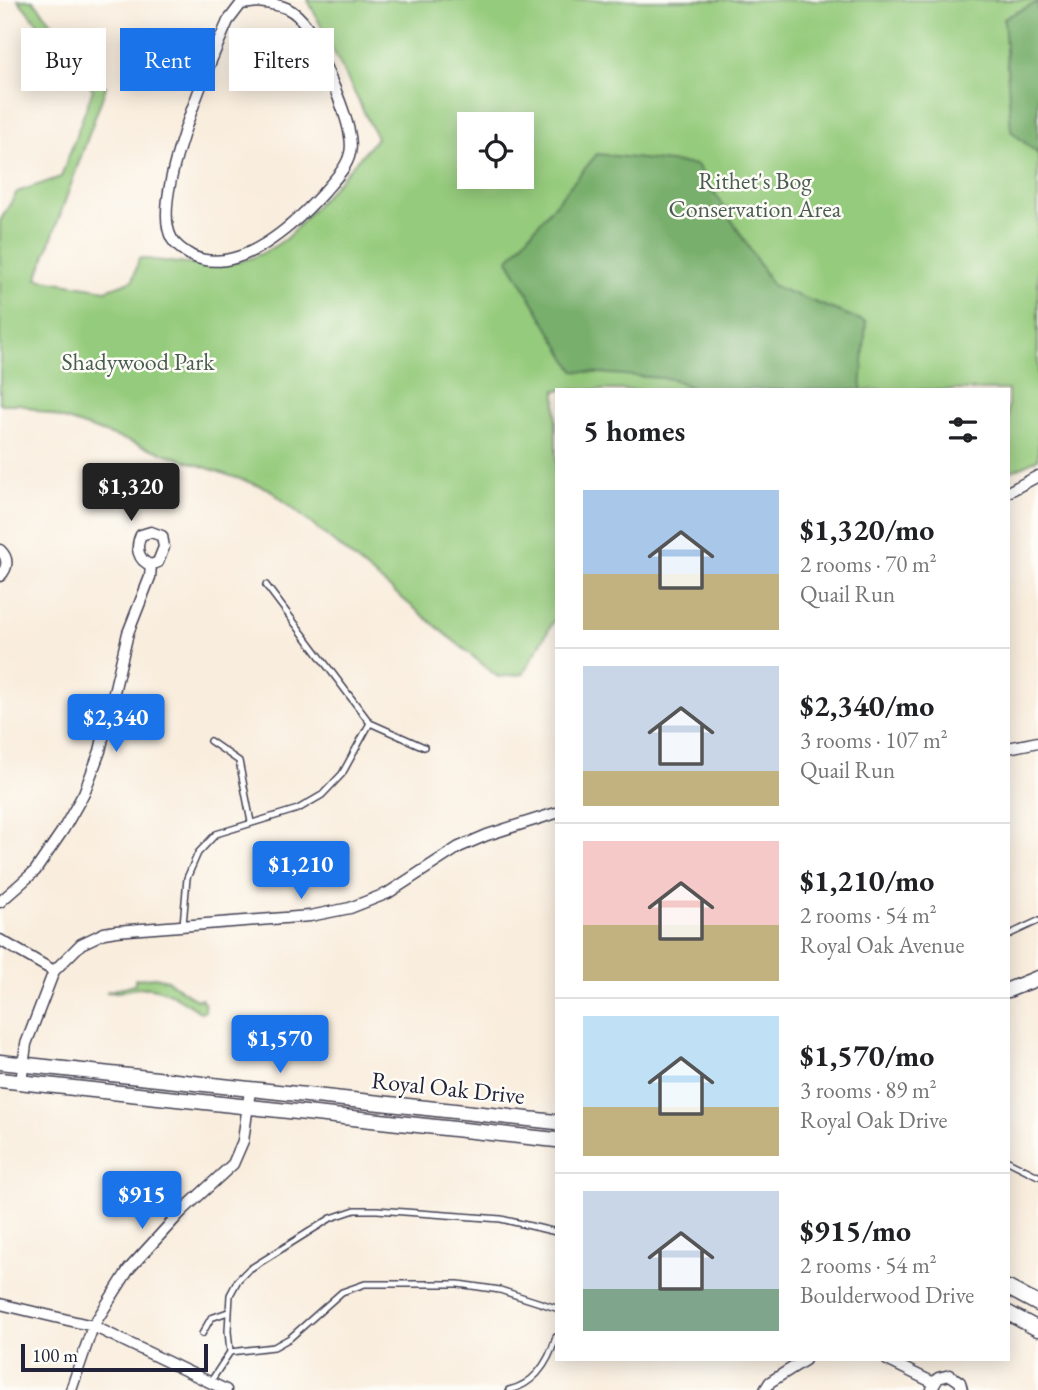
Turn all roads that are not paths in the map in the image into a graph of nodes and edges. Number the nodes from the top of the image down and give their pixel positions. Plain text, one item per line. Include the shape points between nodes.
1 (240, 2) edge
2 (1038, 476) edge
3 (1010, 491) edge
4 (0, 550) edge
5 (151, 565) dead end
6 (0, 576) edge
7 (266, 585) dead end
8 (370, 723) junction
9 (210, 741) dead end
10 (1038, 742) edge
11 (424, 747) dead end
12 (1010, 748) edge
13 (555, 813) edge
14 (251, 822) junction
15 (0, 902) edge
16 (1038, 921) edge
17 (183, 926) junction
18 (1010, 933) edge
19 (0, 940) edge
20 (54, 971) junction
21 (1038, 978) edge
22 (1010, 989) edge
23 (0, 1062) edge
24 (24, 1065) junction
25 (0, 1080) edge
26 (21, 1083) junction
27 (250, 1090) junction
28 (248, 1107) junction
29 (555, 1122) edge
30 (555, 1140) edge
31 (1010, 1162) edge
32 (1038, 1176) edge
33 (555, 1232) edge
34 (1010, 1289) edge
35 (0, 1304) edge
36 (1038, 1304) edge
37 (555, 1308) edge
38 (228, 1312) junction
39 (1010, 1314) edge
40 (93, 1326) junction
41 (1038, 1329) edge
42 (202, 1334) dead end
43 (555, 1339) edge
44 (230, 1352) junction
45 (803, 1361) edge
46 (889, 1361) edge
47 (211, 1381) junction
48 (933, 1387) edge
49 (71, 1390) edge
50 (226, 1390) edge
51 (509, 1390) edge
52 (765, 1390) edge
53 (962, 1390) edge

1 - 1 street via 220,38 178,146 172,176 167,221 172,239 184,252 203,260 227,259 267,243 296,222 334,180 351,153 347,121 308,28 287,7
2 - 3 street
4 - 6 street via 7,559
5 - 15 street via 128,633 100,751 84,793 34,871
7 - 8 lane
8 - 11 lane
8 - 14 lane via 342,775 321,795 298,809
9 - 14 lane via 239,761
10 - 12 street
13 - 17 street via 459,847 387,893 350,908 310,916
14 - 17 lane via 216,834 198,853 187,878
16 - 18 lane
17 - 20 street via 104,933 81,944
19 - 20 street
20 - 24 street via 26,1044
21 - 22 main road
23 - 24 main road, Royal Oak Drive
24 - 26 street
24 - 27 main road, Royal Oak Drive
25 - 26 main road, Royal Oak Drive
26 - 28 main road, Royal Oak Drive
27 - 28 street
27 - 29 main road, Royal Oak Drive
28 - 30 main road, Royal Oak Drive
28 - 40 street via 243,1141 233,1164 129,1269
31 - 32 lane
33 - 38 lane via 501,1219 355,1210 331,1219 248,1270 230,1295
34 - 36 main road
35 - 40 street
37 - 44 lane via 500,1290 458,1284 365,1284 342,1292 274,1347
38 - 42 lane via 211,1318
38 - 44 lane
39 - 41 main road
40 - 47 street
40 - 49 street
43 - 51 lane via 533,1379
44 - 47 lane
45 - 52 street
46 - 48 street
47 - 50 street
48 - 53 street via 938,1378 950,1375

